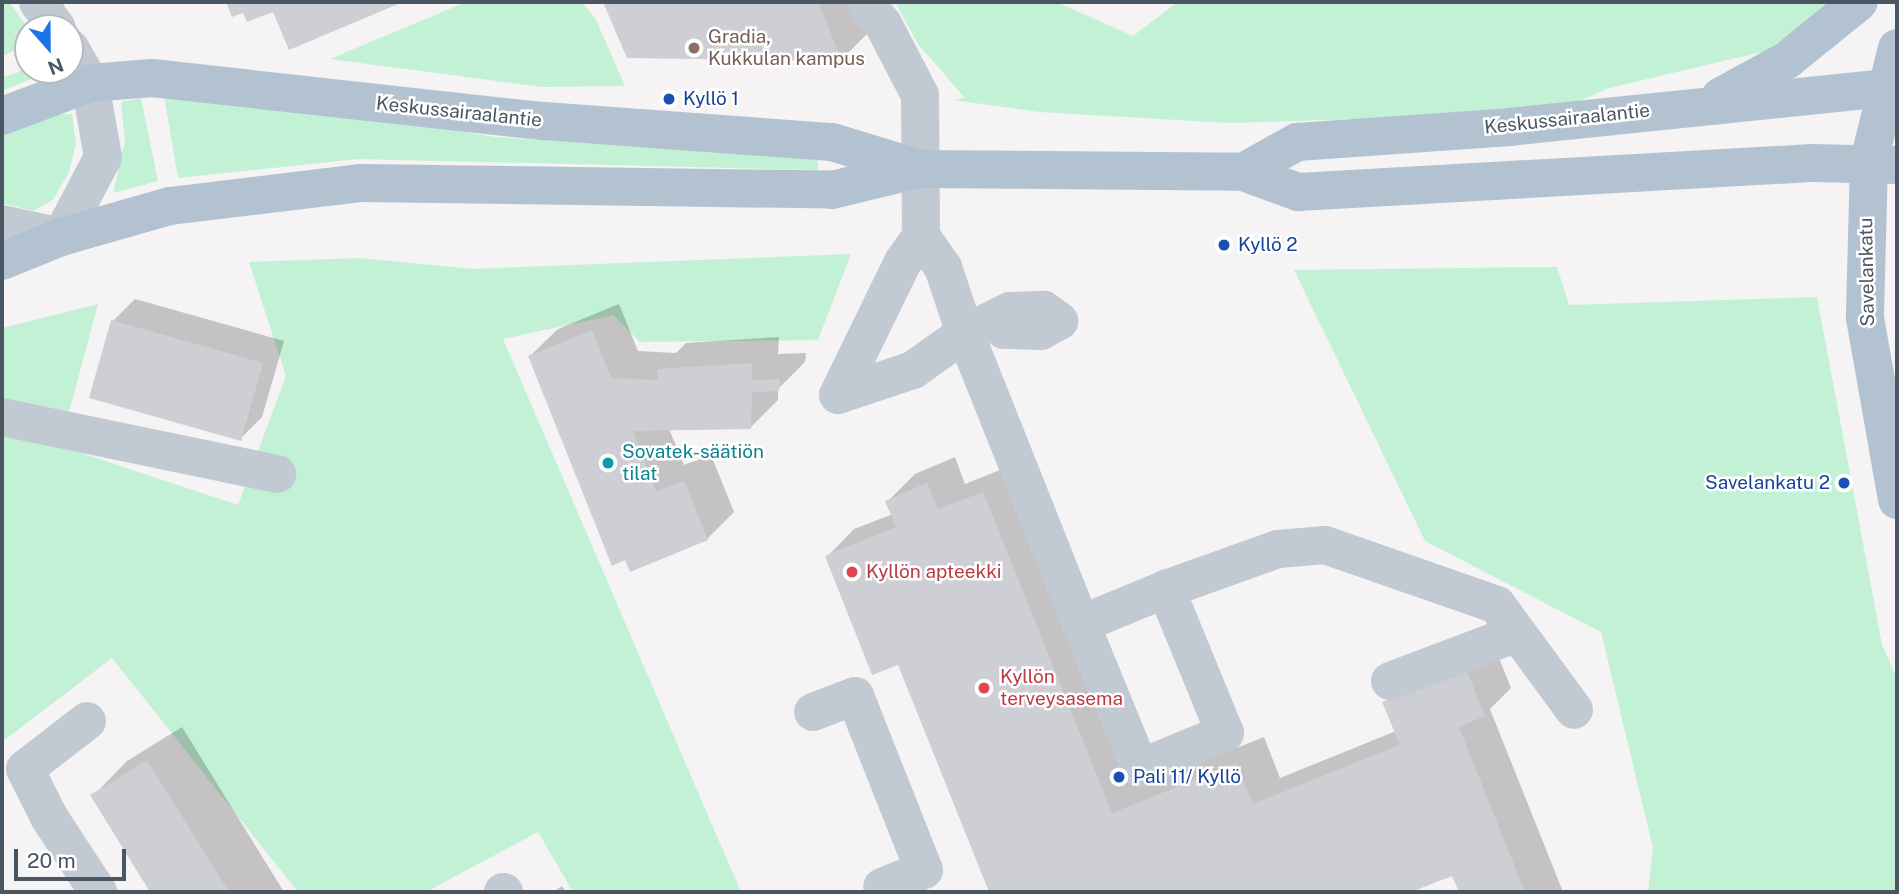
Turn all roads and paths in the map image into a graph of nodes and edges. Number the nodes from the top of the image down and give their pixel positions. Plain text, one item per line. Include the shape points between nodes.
1 (865, 2) edge
2 (1859, 2) edge
3 (1897, 48) edge
4 (84, 74) edge
5 (89, 83) junction
6 (1892, 86) edge
7 (1709, 103) junction
8 (2, 116) edge
9 (1883, 163) edge
10 (919, 169) junction
11 (1243, 172) junction
12 (2, 224) edge
13 (922, 236) junction
14 (61, 237) junction
15 (2, 261) edge
16 (979, 327) junction
17 (2, 416) edge
18 (278, 474) dead end
19 (1897, 500) edge
20 (1166, 589) junction
21 (1081, 624) junction
22 (1517, 633) junction
23 (1390, 681) dead end
24 (1574, 710) dead end
25 (813, 712) dead end
26 (87, 721) dead end
27 (929, 881) edge
28 (882, 887) dead end
29 (98, 892) edge

1 - 10 street via 883,24 920,95
2 - 7 main road via 1787,60
3 - 6 main road, Savelankatu
4 - 5 street
5 - 8 main road, Keskussairaalantie
5 - 10 main road, Keskussairaalantie via 152,78 544,121 832,142
5 - 14 street via 103,157
6 - 7 main road, Keskussairaalantie
6 - 9 main road, Savelankatu
7 - 11 main road, Keskussairaalantie via 1509,127 1297,142
9 - 11 main road, Keskussairaalantie via 1298,192
9 - 19 main road, Savelankatu via 1865,318
10 - 11 main road, Keskussairaalantie
10 - 13 street
10 - 14 main road, Keskussairaalantie via 832,190 360,183 170,206
12 - 14 street
13 - 16 street
13 - 16 street via 903,261 838,396 913,370
14 - 15 main road, Keskussairaalantie
16 - 21 street
17 - 18 street
20 - 21 street
20 - 21 street via 1225,733 1140,768
20 - 22 street via 1278,549 1325,545 1497,605
22 - 23 street
22 - 24 street
25 - 27 street via 855,696
26 - 29 street via 25,769 49,817
27 - 28 street

